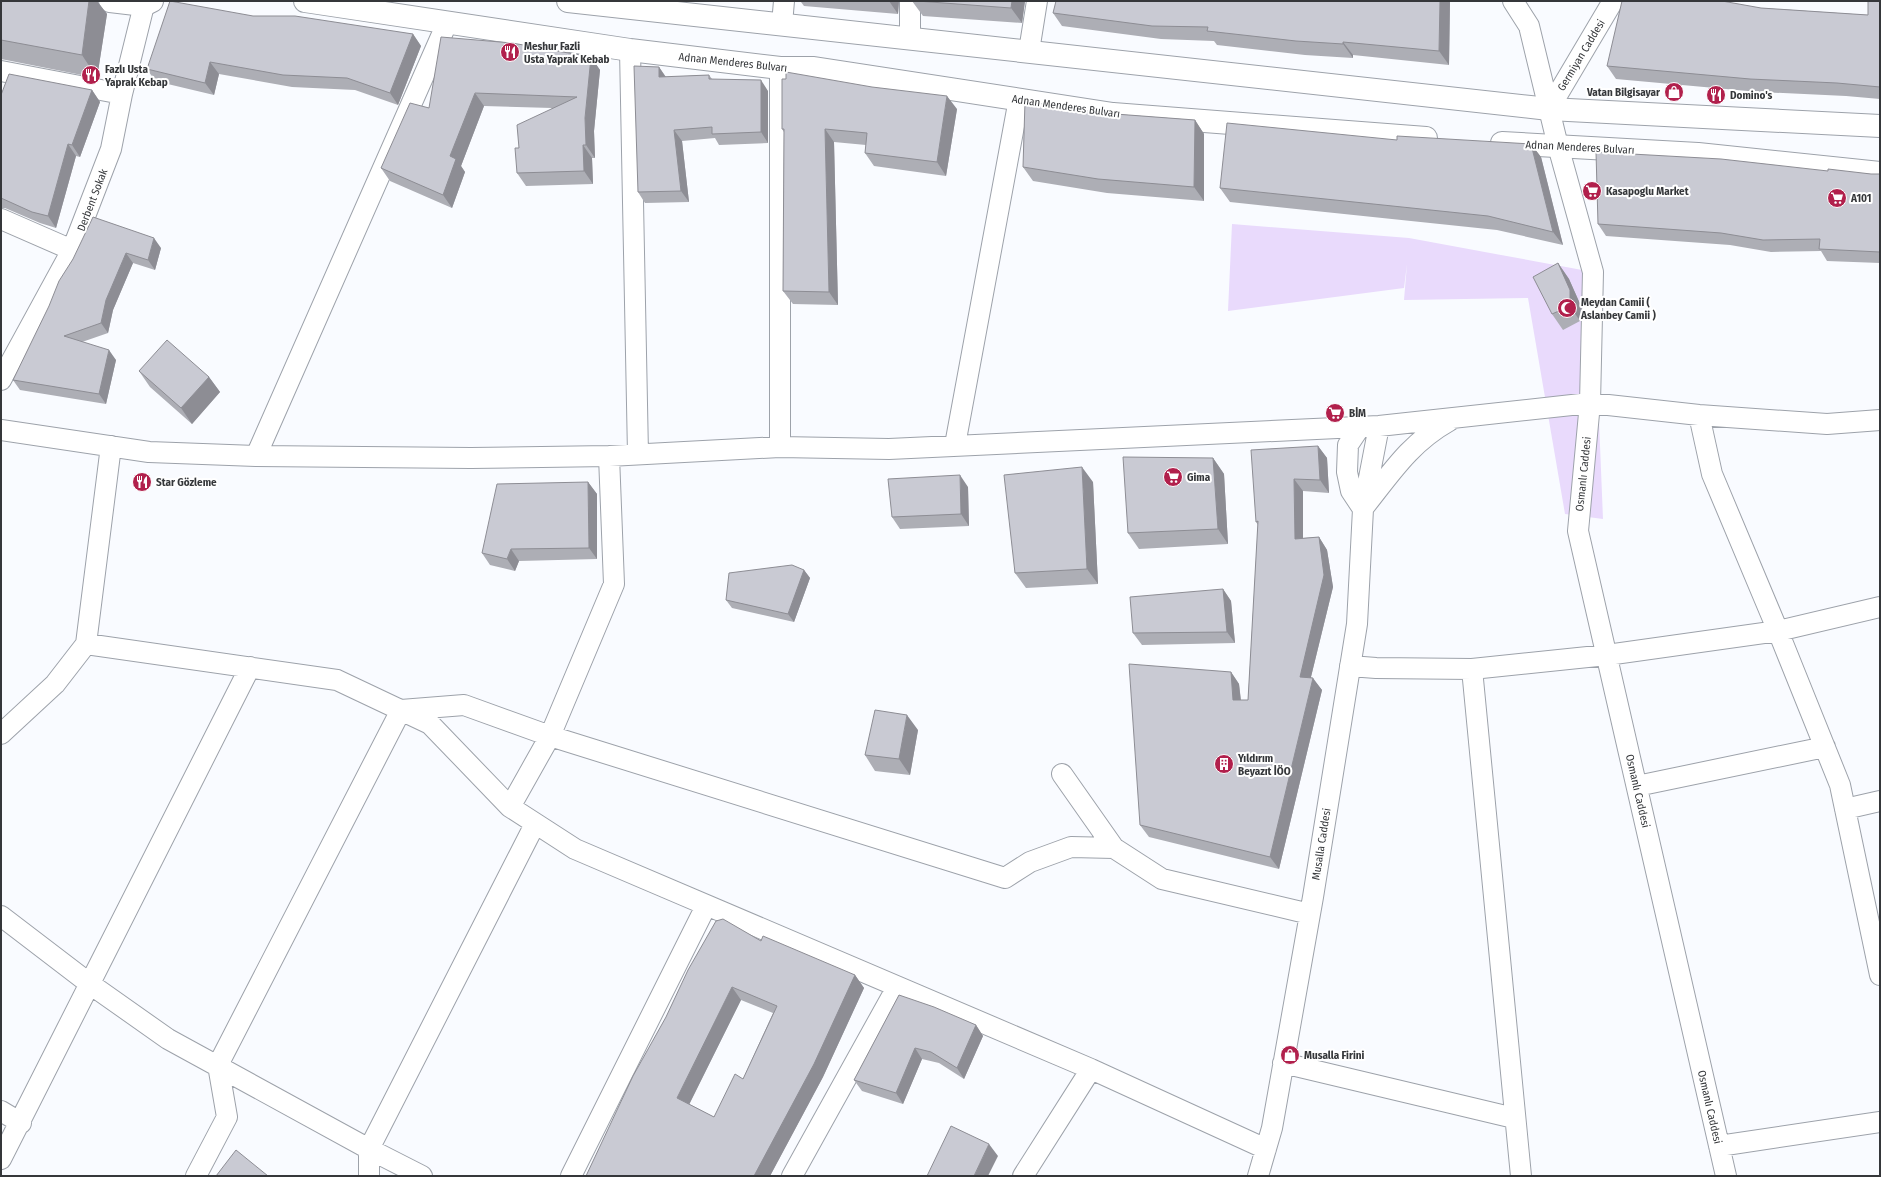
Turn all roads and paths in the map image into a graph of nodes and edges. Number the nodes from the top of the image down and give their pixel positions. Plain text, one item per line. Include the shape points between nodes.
1 (110, 1) edge
2 (305, 1) edge
3 (568, 1) edge
4 (784, 1) edge
5 (910, 1) edge
6 (1038, 1) edge
7 (1513, 1) edge
8 (1613, 1) edge
9 (148, 3) edge
10 (447, 23) junction
11 (782, 24) junction
12 (910, 38) junction
13 (630, 50) junction
14 (1029, 51) junction
15 (780, 68) junction
16 (1, 71) edge
17 (122, 94) junction
18 (1019, 99) junction
19 (1549, 109) junction
20 (1880, 126) edge
21 (1449, 140) edge
22 (1480, 142) edge
23 (1558, 146) junction
24 (1880, 173) edge
25 (1, 219) edge
26 (72, 250) junction
27 (1, 380) edge
28 (1590, 403) junction
29 (1699, 415) junction
30 (1452, 419) junction
31 (1880, 420) edge
32 (1370, 426) junction
33 (1, 430) edge
34 (956, 445) junction
35 (111, 446) junction
36 (780, 448) junction
37 (638, 454) junction
38 (256, 456) junction
39 (609, 456) junction
40 (1363, 508) junction
41 (1880, 607) edge
42 (1778, 631) junction
43 (86, 644) junction
44 (1607, 655) junction
45 (1350, 666) junction
46 (250, 667) junction
47 (1472, 669) junction
48 (401, 710) junction
49 (1, 734) edge
50 (550, 736) junction
51 (1825, 747) junction
52 (1062, 774) dead end
53 (1637, 786) junction
54 (1880, 801) edge
55 (510, 807) junction
56 (1845, 809) junction
57 (535, 824) junction
58 (1114, 848) junction
59 (706, 906) junction
60 (1310, 914) junction
61 (1, 916) edge
62 (1880, 975) edge
63 (90, 984) junction
64 (897, 987) junction
65 (1283, 1063) junction
66 (218, 1065) junction
67 (1091, 1069) junction
68 (1, 1111) edge
69 (1514, 1118) junction
70 (1880, 1122) edge
71 (21, 1123) junction
72 (1719, 1146) junction
73 (369, 1149) junction
74 (1266, 1149) junction
75 (1, 1159) edge
76 (196, 1176) edge
77 (369, 1176) edge
78 (422, 1176) edge
79 (571, 1176) edge
80 (792, 1176) edge
81 (1023, 1176) edge
82 (1258, 1176) edge
83 (1521, 1176) edge
84 (1726, 1176) edge

1 - 9 main road
2 - 10 main road, Adnan Menderes Bulvarı
3 - 11 main road
4 - 11 street
5 - 12 street
6 - 14 street
7 - 19 street, Osmanlı Caddesi via 1529,26
8 - 19 street, Germiyan Caddesi
9 - 17 street, Derbent Sokak
10 - 13 main road, Adnan Menderes Bulvarı
10 - 38 street
11 - 12 main road
12 - 14 main road
13 - 15 main road, Adnan Menderes Bulvarı
13 - 37 street
14 - 19 main road
15 - 18 main road, Adnan Menderes Bulvarı via 814,68
15 - 36 street
16 - 17 street
17 - 26 street, Derbent Sokak via 111,149
18 - 21 main road, Adnan Menderes Bulvarı via 1113,114
18 - 34 street
19 - 20 main road
19 - 23 street, Osmanlı Caddesi
22 - 23 main road, Adnan Menderes Bulvarı
23 - 24 main road, Adnan Menderes Bulvarı via 1698,154
23 - 28 street, Osmanlı Caddesi via 1593,272
25 - 26 street
26 - 27 street, Derbent Sokak
28 - 29 street
28 - 30 street
28 - 44 street, Osmanlı Caddesi via 1578,531
29 - 31 street via 1827,424
29 - 42 street via 1712,474
30 - 32 street
30 - 40 street via 1435,428 1406,454
32 - 34 street
32 - 40 street, Musalla Caddesi
32 - 40 street via 1348,445 1347,472 1351,491
33 - 35 street
34 - 36 street via 889,449
35 - 38 street via 149,452
35 - 43 street
36 - 37 street
37 - 39 street
38 - 39 street
39 - 50 street via 614,584
40 - 45 street, Musalla Caddesi via 1357,624
41 - 42 street
42 - 44 street
42 - 51 street
43 - 46 street
43 - 49 street via 55,684
44 - 47 street
44 - 53 street, Osmanlı Caddesi
45 - 47 street
45 - 60 street, Musalla Caddesi
46 - 48 street via 337,680
46 - 63 street
47 - 69 street
48 - 50 street via 464,704
48 - 55 street via 430,724
48 - 66 street
50 - 55 street
50 - 58 street via 1006,878 1030,862 1072,847
51 - 53 street
51 - 56 street via 1840,785
52 - 58 street
53 - 72 street, Osmanlı Caddesi
54 - 56 street
55 - 57 street
56 - 62 street
57 - 59 street via 575,849
57 - 73 street
58 - 60 street via 1162,879
59 - 64 street
59 - 79 street
60 - 65 street, Musalla Caddesi
61 - 63 street
63 - 66 street via 168,1039
63 - 71 street
64 - 67 street
64 - 80 street
65 - 69 street
65 - 74 street, Musalla Caddesi
66 - 73 street
66 - 76 street via 227,1117
67 - 74 street
67 - 81 street
68 - 71 street
69 - 83 street
70 - 72 street
71 - 75 street
72 - 84 street, Osmanlı Caddesi
73 - 77 street
73 - 78 street
74 - 82 street, Musalla Caddesi

